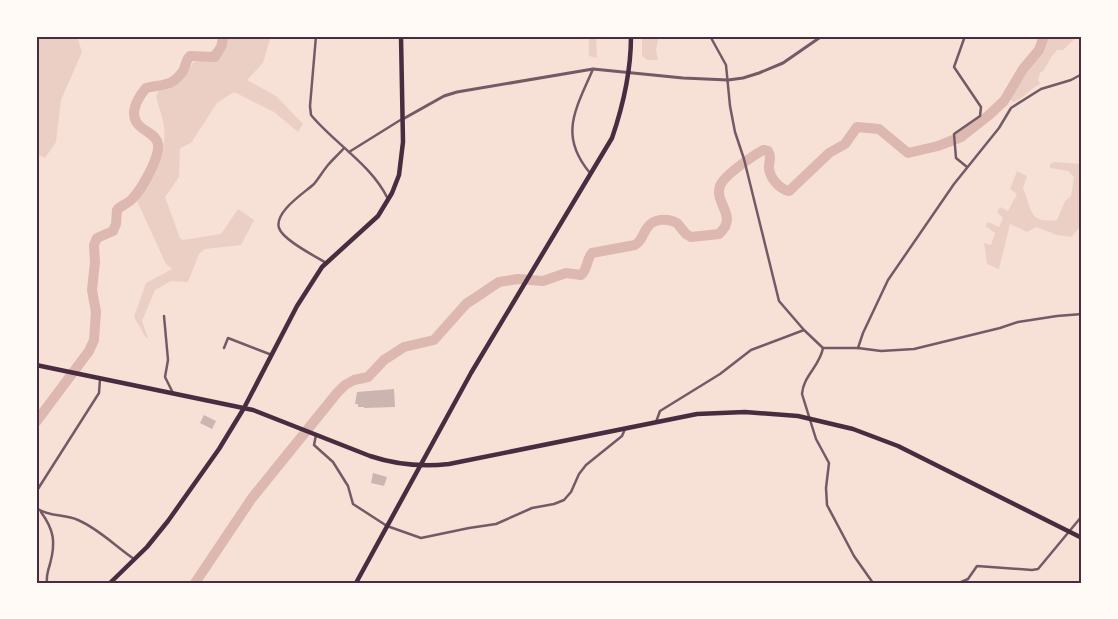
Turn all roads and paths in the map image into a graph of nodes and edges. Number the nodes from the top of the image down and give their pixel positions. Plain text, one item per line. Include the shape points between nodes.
1 (316, 36) edge
2 (401, 36) edge
3 (631, 36) edge
4 (710, 36) edge
5 (822, 36) edge
6 (965, 36) edge
7 (593, 69) junction
8 (627, 74) junction
9 (1082, 74) edge
10 (728, 80) junction
11 (402, 119) junction
12 (344, 148) junction
13 (349, 152) junction
14 (967, 167) junction
15 (590, 175) junction
16 (388, 200) junction
17 (326, 263) junction
18 (1082, 314) edge
19 (164, 316) dead end
20 (804, 330) junction
21 (224, 348) dead end
22 (823, 348) junction
23 (858, 348) junction
24 (272, 354) junction
25 (36, 365) edge
26 (101, 378) junction
27 (174, 393) junction
28 (244, 408) junction
29 (809, 418) junction
30 (656, 422) junction
31 (626, 428) junction
32 (315, 434) junction
33 (419, 466) junction
34 (36, 492) edge
35 (36, 508) edge
36 (40, 511) junction
37 (1082, 516) edge
38 (388, 526) junction
39 (1069, 532) junction
40 (1082, 538) edge
41 (134, 559) junction
42 (47, 583) edge
43 (110, 583) edge
44 (356, 583) edge
45 (873, 583) edge
46 (959, 583) edge

1 - 12 street via 311,114
2 - 11 main road
3 - 8 main road
4 - 10 street via 726,65
5 - 10 street via 769,69
6 - 14 street via 954,68 981,107 980,116 954,134 956,158
7 - 8 street
7 - 11 street via 457,92
7 - 15 street via 575,107 572,133 574,147
8 - 10 street
8 - 15 main road via 621,113 612,138
9 - 14 street via 1041,90 1011,108
10 - 20 street via 734,123 779,301
11 - 13 street
11 - 16 main road via 401,162 396,185
12 - 13 street
12 - 17 street via 287,208 278,225 285,236
13 - 16 street via 372,174
14 - 23 street via 888,280
15 - 33 main road
16 - 17 main road via 372,223
17 - 24 main road via 297,306
18 - 23 street via 1018,322 914,349
19 - 27 street via 168,360 165,376
20 - 22 street
20 - 30 street via 751,350 720,374 660,411
21 - 24 street via 228,338
22 - 23 street
22 - 29 street via 802,387
24 - 28 main road
25 - 26 main road
26 - 27 main road
26 - 34 street via 98,393
27 - 28 main road
28 - 32 main road
28 - 41 main road via 168,520
29 - 30 main road via 745,412 697,414
29 - 39 main road via 853,429 898,446
29 - 45 street via 816,439 830,463 827,505 854,556
30 - 31 main road
31 - 33 main road via 450,464
31 - 38 street via 622,436 586,465 564,500 532,508 496,524 429,537 421,538
32 - 33 main road via 387,462
32 - 38 street via 314,445 333,462 348,486 353,504
33 - 38 main road
35 - 36 street
36 - 41 street via 80,521
36 - 42 street via 55,542
37 - 39 street
38 - 44 main road
39 - 40 main road
39 - 46 street via 1038,569 977,566 968,579
41 - 43 main road

